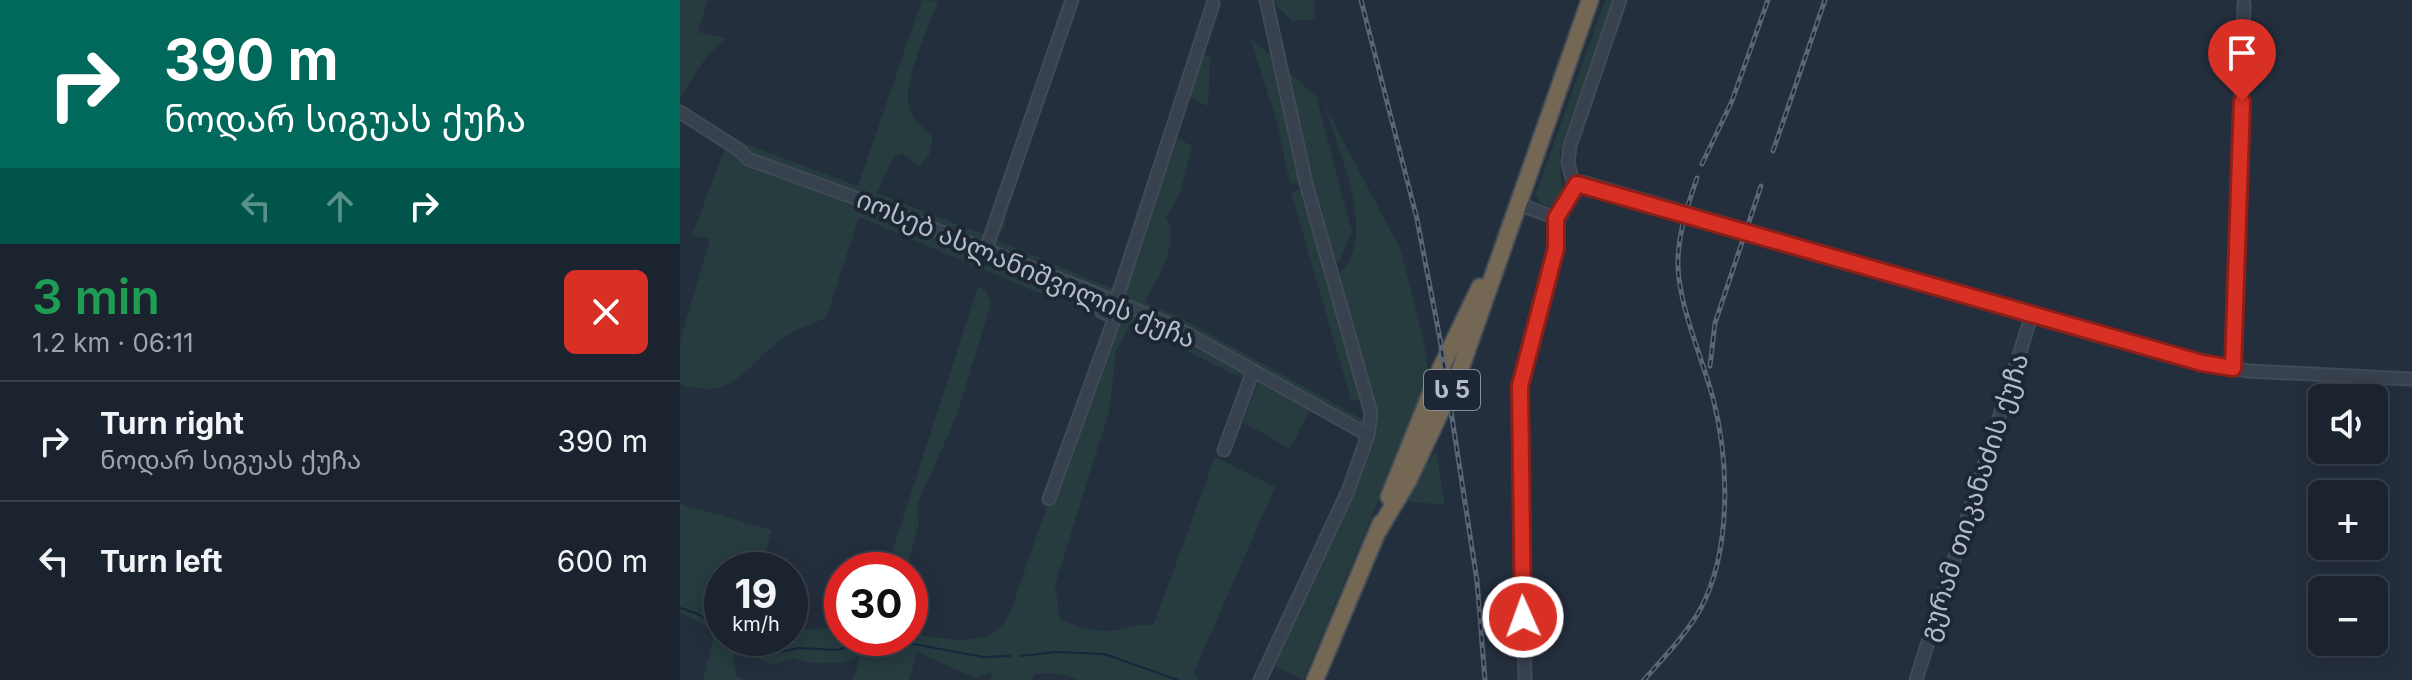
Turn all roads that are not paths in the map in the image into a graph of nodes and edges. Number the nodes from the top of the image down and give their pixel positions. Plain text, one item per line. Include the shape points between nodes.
1 (1072, 0) edge
2 (1266, 0) edge
3 (1590, 0) edge
4 (1620, 0) edge
5 (1213, 4) dead end
6 (2244, 4) dead end
7 (680, 112) edge
8 (1574, 186) junction
9 (1518, 204) junction
10 (1556, 218) junction
11 (986, 249) junction
12 (1111, 300) junction
13 (1129, 307) junction
14 (2032, 314) junction
15 (1115, 317) junction
16 (2233, 368) junction
17 (1253, 371) junction
18 (2412, 379) edge
19 (1368, 435) junction
20 (1224, 450) dead end
21 (1049, 499) dead end
22 (1260, 680) edge
23 (1315, 680) edge
24 (1525, 680) edge
25 (1916, 680) edge

1 - 11 street
2 - 19 street via 1277,64 1371,413
3 - 9 highway, ს 5
4 - 8 street via 1570,146
5 - 12 street
6 - 16 street
7 - 11 street, იოსებ ასლანიშვილის ქუჩა via 748,159
8 - 10 street
8 - 14 street via 1582,182
9 - 10 street
9 - 23 highway, ს 5 via 1441,368
10 - 24 street via 1556,248 1520,386
11 - 12 street, იოსებ ასლანიშვილის ქუჩა
12 - 13 street, იოსებ ასლანიშვილის ქუჩა
12 - 15 street via 1102,312
13 - 15 street
13 - 17 street, იოსებ ასლანიშვილის ქუჩა
14 - 16 street
14 - 25 street, გურამ თიკანაძის ქუჩა
15 - 21 street
16 - 18 street
17 - 19 street, იოსებ ასლანიშვილის ქუჩა
17 - 20 street
19 - 22 street via 1348,491

